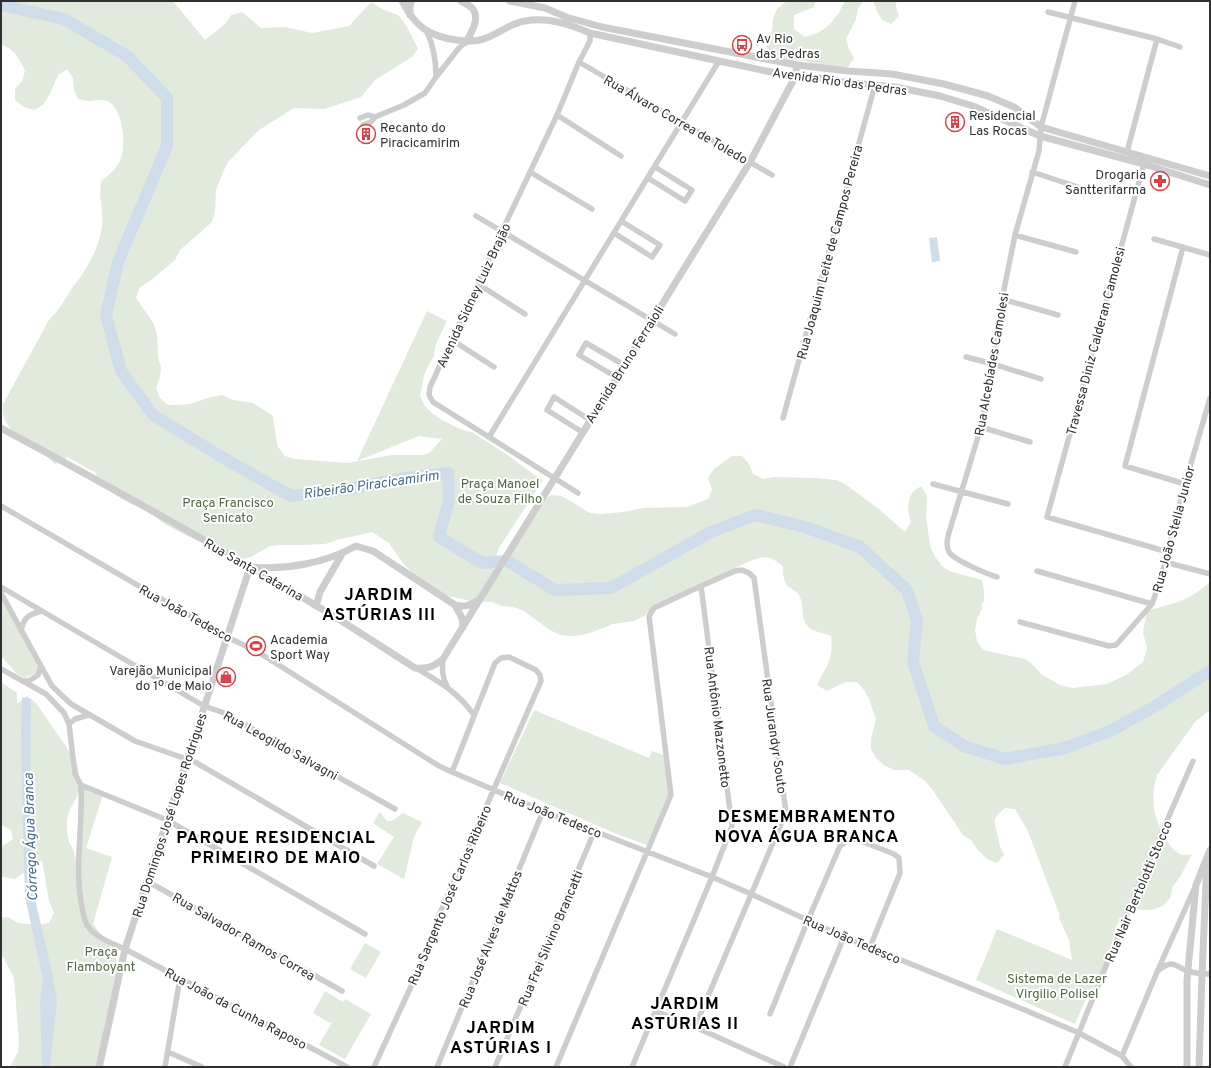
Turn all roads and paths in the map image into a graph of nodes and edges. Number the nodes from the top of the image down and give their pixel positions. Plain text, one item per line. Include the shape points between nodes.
1 (402, 1) edge
2 (411, 1) edge
3 (461, 1) edge
4 (510, 1) edge
5 (1075, 1) edge
6 (1048, 12) dead end
7 (410, 15) junction
8 (1070, 17) junction
9 (427, 32) junction
10 (590, 33) junction
11 (1157, 39) junction
12 (466, 42) junction
13 (1180, 47) dead end
14 (719, 61) junction
15 (579, 62) junction
16 (797, 65) junction
17 (796, 76) junction
18 (436, 77) junction
19 (875, 85) junction
20 (557, 115) junction
21 (375, 117) junction
22 (360, 118) dead end
23 (681, 122) junction
24 (363, 125) dead end
25 (1041, 126) junction
26 (1040, 136) junction
27 (1127, 152) junction
28 (1107, 154) junction
29 (621, 156) dead end
30 (750, 162) junction
31 (1144, 164) junction
32 (655, 167) junction
33 (530, 172) junction
34 (1032, 172) junction
35 (772, 176) dead end
36 (1210, 176) edge
37 (648, 178) junction
38 (1210, 185) edge
39 (1093, 192) dead end
40 (592, 209) dead end
41 (476, 216) dead end
42 (621, 221) junction
43 (502, 231) junction
44 (614, 233) junction
45 (1015, 234) junction
46 (1154, 239) dead end
47 (1183, 247) junction
48 (1076, 252) dead end
49 (1210, 255) edge
50 (585, 281) junction
51 (478, 284) junction
52 (1002, 299) junction
53 (525, 314) dead end
54 (1058, 315) dead end
55 (651, 320) junction
56 (675, 334) dead end
57 (452, 340) junction
58 (966, 357) dead end
59 (993, 364) junction
60 (624, 365) junction
61 (494, 367) dead end
62 (616, 377) junction
63 (1041, 379) dead end
64 (1210, 398) edge
65 (783, 418) dead end
66 (590, 420) junction
67 (981, 427) junction
68 (1, 428) edge
69 (582, 432) junction
70 (489, 437) junction
71 (1030, 442) dead end
72 (554, 477) junction
73 (933, 484) dead end
74 (1185, 484) junction
75 (962, 492) junction
76 (578, 493) dead end
77 (1008, 504) dead end
78 (1, 506) edge
79 (1168, 552) junction
80 (342, 554) junction
81 (1165, 562) junction
82 (250, 567) junction
83 (1037, 571) dead end
84 (1210, 574) edge
85 (994, 576) dead end
86 (701, 586) junction
87 (1, 587) edge
88 (1, 593) edge
89 (478, 600) junction
90 (1152, 604) junction
91 (455, 605) junction
92 (316, 606) junction
93 (41, 611) junction
94 (1020, 622) dead end
95 (463, 627) junction
96 (21, 631) junction
97 (227, 637) junction
98 (443, 659) junction
99 (41, 667) junction
100 (415, 668) junction
101 (1, 670) edge
102 (22, 681) junction
103 (447, 686) junction
104 (71, 704) junction
105 (204, 706) junction
106 (62, 710) junction
107 (89, 715) junction
108 (474, 716) junction
109 (69, 724) junction
110 (187, 758) junction
111 (1193, 761) dead end
112 (452, 772) junction
113 (81, 785) junction
114 (494, 790) junction
115 (395, 809) dead end
116 (543, 811) junction
117 (167, 820) junction
118 (595, 830) junction
119 (647, 852) junction
120 (1209, 852) edge
121 (374, 866) dead end
122 (712, 877) junction
123 (147, 880) junction
124 (1196, 885) junction
125 (751, 894) junction
126 (808, 920) junction
127 (365, 934) dead end
128 (844, 937) junction
129 (870, 946) junction
130 (125, 949) junction
131 (1188, 971) junction
132 (1157, 972) junction
133 (1202, 974) junction
134 (1210, 974) edge
135 (180, 978) junction
136 (342, 991) dead end
137 (655, 1011) junction
138 (770, 1014) dead end
139 (695, 1027) junction
140 (1079, 1033) junction
141 (168, 1052) junction
142 (1122, 1056) junction
143 (99, 1067) edge
144 (166, 1067) edge
145 (202, 1067) edge
146 (347, 1067) edge
147 (374, 1067) edge
148 (437, 1067) edge
149 (495, 1067) edge
150 (556, 1067) edge
151 (632, 1067) edge
152 (784, 1067) edge
153 (790, 1067) edge
154 (1066, 1067) edge
155 (1131, 1067) edge
156 (1187, 1067) edge
157 (1199, 1067) edge

1 - 7 street, Avenida Rio das Pedras
2 - 7 street
3 - 12 street via 472,9 475,18
4 - 16 street, Avenida Rio das Pedras via 545,8 602,27
5 - 8 street, Rua Alcebíades Camolesi
6 - 8 street
7 - 9 street, Avenida Rio das Pedras
8 - 11 street
8 - 25 street, Rua Alcebíades Camolesi
9 - 12 street, Avenida Rio das Pedras
9 - 18 street, Avenida Rio das Pedras via 433,44
10 - 12 street, Avenida Rio das Pedras via 550,20 534,20 512,24 480,40
10 - 14 street, Avenida Rio das Pedras
10 - 15 street, Avenida Sidney Luiz Brajão via 590,41
11 - 13 street
11 - 27 street
12 - 18 street
14 - 17 street, Avenida Rio das Pedras
14 - 23 street
15 - 20 street, Avenida Sidney Luiz Brajão
15 - 23 street, Rua Álvaro Correa de Toledo
16 - 17 street, Avenida Bruno Ferraioli
16 - 25 street, Avenida Rio das Pedras via 892,74 944,84 988,96 1014,107
17 - 19 street, Avenida Rio das Pedras
17 - 30 street, Avenida Bruno Ferraioli
18 - 21 street via 425,93
19 - 26 street, Avenida Rio das Pedras via 940,96 973,106
19 - 65 street, Rua Joaquim Leite de Campos Pereira
20 - 29 street
20 - 33 street, Avenida Sidney Luiz Brajão
21 - 22 street via 368,115
21 - 24 street
23 - 30 street, Rua Álvaro Correa de Toledo
23 - 32 street
25 - 26 street, Rua Alcebíades Camolesi
25 - 27 street, Avenida Rio das Pedras
26 - 28 street, Avenida Rio das Pedras
26 - 34 street, Rua Alcebíades Camolesi via 1039,151
27 - 28 street via 1123,154 1113,151
27 - 36 street, Avenida Rio das Pedras
28 - 31 street, Avenida Rio das Pedras
30 - 35 street, Rua Álvaro Correa de Toledo
30 - 55 street, Avenida Bruno Ferraioli
31 - 38 street, Avenida Rio das Pedras
31 - 79 street, Travessa Diniz Calderan Camolesi via 1047,517
32 - 37 street
32 - 37 street via 692,190 685,201
33 - 40 street
33 - 43 street, Avenida Sidney Luiz Brajão
34 - 39 street
34 - 45 street, Rua Alcebíades Camolesi
37 - 42 street
41 - 43 street
42 - 44 street
42 - 44 street via 660,245 652,257
43 - 50 street
43 - 51 street, Avenida Sidney Luiz Brajão
44 - 50 street
45 - 48 street
45 - 52 street, Rua Alcebíades Camolesi
46 - 47 street
47 - 49 street
47 - 74 street via 1125,466
50 - 55 street
50 - 70 street
51 - 53 street
51 - 57 street, Avenida Sidney Luiz Brajão
52 - 54 street
52 - 59 street, Rua Alcebíades Camolesi
55 - 56 street
55 - 60 street, Avenida Bruno Ferraioli
57 - 61 street
57 - 70 street, Avenida Sidney Luiz Brajão via 430,387 429,395 433,402
58 - 59 street
59 - 63 street
59 - 67 street, Rua Alcebíades Camolesi
60 - 62 street, Avenida Bruno Ferraioli
60 - 62 street via 586,343 579,355
62 - 66 street, Avenida Bruno Ferraioli
64 - 74 street, Rua João Stella Junior
66 - 69 street, Avenida Bruno Ferraioli
66 - 69 street via 554,397 546,410
67 - 71 street
67 - 75 street, Rua Alcebíades Camolesi
68 - 82 street, Rua Santa Catarina
69 - 72 street, Avenida Bruno Ferraioli
70 - 72 street, Avenida Sidney Luiz Brajão
72 - 76 street, Avenida Sidney Luiz Brajão
72 - 89 street, Avenida Bruno Ferraioli
73 - 75 street
74 - 79 street, Rua João Stella Junior
75 - 77 street
75 - 85 street, Rua Alcebíades Camolesi via 948,536 949,552 955,558
78 - 97 street, Rua João Tedesco
79 - 81 street, Rua João Stella Junior
80 - 82 street via 306,564 270,569
80 - 91 street via 356,546 374,551
80 - 92 street via 320,592
81 - 84 street
81 - 90 street, Rua João Stella Junior
82 - 92 street, Rua Santa Catarina
82 - 97 street, Rua Domingos José Lopes Rodrigues
83 - 90 street
86 - 119 street via 654,608 649,616 671,795
86 - 122 street, Rua Antônio Mazzonetto via 732,826
86 - 125 street, Rua Jurandyr Souto via 735,571 742,570 754,578 786,812
87 - 93 street, Rua Leogildo Salvagni
88 - 96 street
89 - 91 street via 470,606
89 - 95 street, Avenida Bruno Ferraioli
90 - 94 street, Rua João Stella Junior via 1116,645 1109,646
91 - 95 street via 462,618
92 - 100 street, Rua Santa Catarina
93 - 96 street via 30,615 23,623
93 - 105 street, Rua Leogildo Salvagni
95 - 98 street, Avenida Bruno Ferraioli
96 - 99 street
97 - 105 street, Rua Domingos José Lopes Rodrigues
97 - 112 street, Rua João Tedesco via 258,652
98 - 100 street, Avenida Bruno Ferraioli via 434,666
98 - 103 street via 443,679
99 - 102 street via 38,675 29,681
99 - 104 street via 52,686
100 - 103 street, Rua Santa Catarina
101 - 102 street, Rua João da Cunha Raposo
102 - 106 street, Rua João da Cunha Raposo via 46,694
103 - 108 street, Rua Santa Catarina via 467,705
104 - 106 street
104 - 107 street
105 - 110 street, Rua Domingos José Lopes Rodrigues
105 - 115 street, Rua Leogildo Salvagni via 224,712
106 - 109 street, Rua João da Cunha Raposo
107 - 109 street via 75,719
107 - 110 street via 135,741
108 - 112 street
108 - 114 street, Rua Sargento José Carlos Ribeiro via 495,663 501,658 509,656 536,670 540,675 541,680
109 - 113 street, Rua João da Cunha Raposo via 75,774
110 - 117 street, Rua Domingos José Lopes Rodrigues
110 - 121 street
111 - 140 street, Rua Nair Bertolotti Stocco via 1138,887
112 - 114 street, Rua João Tedesco
113 - 117 street
113 - 130 street, Rua João da Cunha Raposo via 79,881 84,917 87,925 101,938
114 - 116 street, Rua João Tedesco
114 - 147 street, Rua Sargento José Carlos Ribeiro via 439,915 424,958
116 - 118 street, Rua João Tedesco
116 - 148 street, Rua José Alves de Mattos
117 - 123 street, Rua Domingos José Lopes Rodrigues
117 - 127 street
118 - 119 street, Rua João Tedesco
118 - 149 street, Rua Frei Silvino Brancatti
119 - 122 street, Rua João Tedesco
119 - 150 street
120 - 124 street
120 - 133 street
122 - 125 street, Rua João Tedesco
122 - 137 street, Rua Antônio Mazzonetto
123 - 130 street, Rua Domingos José Lopes Rodrigues
123 - 136 street, Rua Salvador Ramos Correa
124 - 131 street
124 - 132 street
125 - 126 street, Rua João Tedesco
125 - 139 street, Rua Jurandyr Souto
126 - 128 street, Rua João Tedesco
126 - 129 street via 840,846 848,840 856,839 894,854 899,858 900,873
126 - 138 street
128 - 129 street, Rua João Tedesco
128 - 153 street
129 - 140 street, Rua João Tedesco
130 - 135 street, Rua João da Cunha Raposo
130 - 143 street, Rua Domingos José Lopes Rodrigues
131 - 132 street via 1176,964 1169,964
131 - 133 street
131 - 156 street
132 - 142 street
133 - 134 street
133 - 157 street
135 - 141 street
135 - 146 street, Rua João da Cunha Raposo
137 - 139 street
137 - 151 street, Rua Antônio Mazzonetto
139 - 152 street
140 - 142 street, Rua João Tedesco
140 - 154 street, Rua Nair Bertolotti Stocco
141 - 144 street
141 - 145 street
142 - 155 street, Rua João Tedesco

